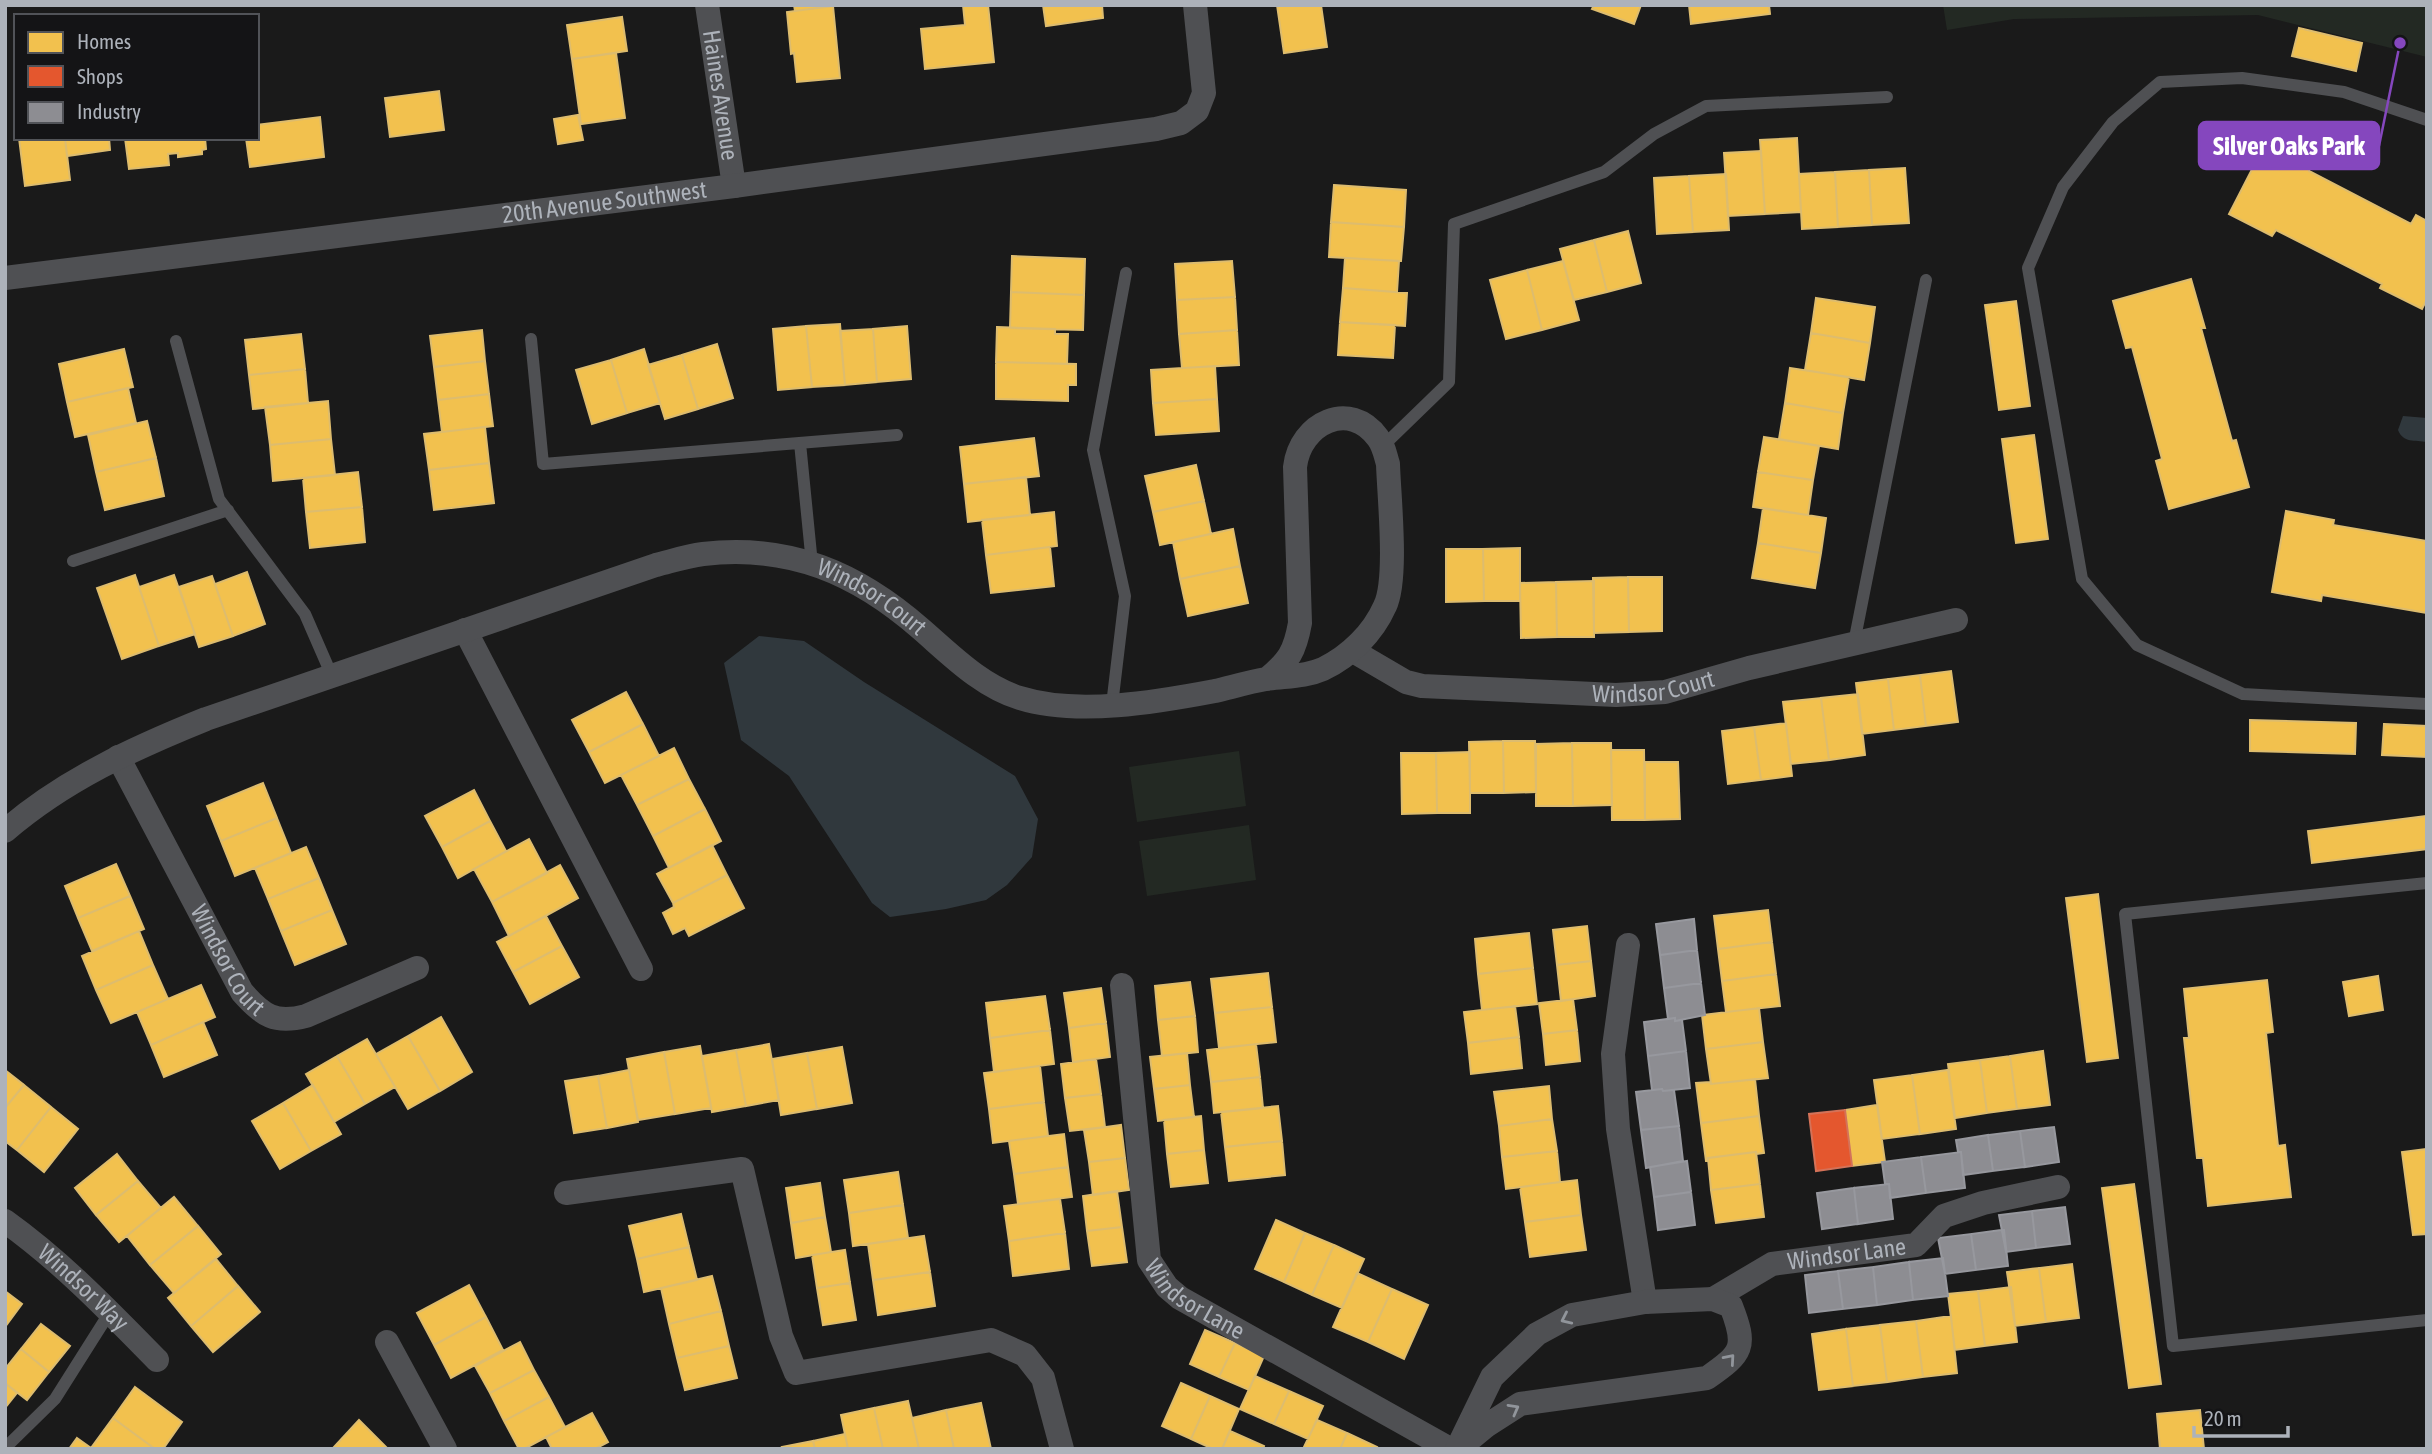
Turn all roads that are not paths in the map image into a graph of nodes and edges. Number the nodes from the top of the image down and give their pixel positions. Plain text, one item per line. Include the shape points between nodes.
1 (707, 5) edge
2 (1195, 5) edge
3 (1887, 97) dead end
4 (2427, 120) edge
5 (734, 186) junction
6 (1126, 273) dead end
7 (5, 278) edge
8 (1926, 280) dead end
9 (531, 339) dead end
10 (176, 341) dead end
11 (897, 435) dead end
12 (800, 443) junction
13 (1383, 446) junction
14 (228, 510) junction
15 (73, 561) dead end
16 (813, 564) junction
17 (1956, 620) dead end
18 (465, 630) junction
19 (1854, 643) junction
20 (1353, 650) junction
21 (332, 676) junction
22 (1267, 679) junction
23 (2427, 704) edge
24 (1112, 705) junction
25 (118, 757) junction
26 (5, 831) edge
27 (2427, 883) edge
28 (1628, 945) dead end
29 (417, 968) dead end
30 (641, 970) dead end
31 (1122, 985) dead end
32 (2058, 1187) dead end
33 (566, 1193) dead end
34 (5, 1221) edge
35 (1713, 1299) junction
36 (1645, 1302) junction
37 (110, 1312) junction
38 (2427, 1320) edge
39 (387, 1342) dead end
40 (157, 1360) dead end
41 (5, 1448) edge
42 (445, 1449) edge
43 (1062, 1449) edge
44 (1450, 1449) edge
45 (1457, 1449) edge

1 - 5 street, Haines Avenue
2 - 5 street, 20th Avenue Southwest via 1205,93 1196,111 1181,123
3 - 13 lane via 1706,106 1654,134 1604,172 1454,224 1449,382
4 - 23 lane via 2344,92 2242,78 2160,82 2113,122 2063,187 2028,268 2082,579 2137,645 2243,694
5 - 7 street, 20th Avenue Southwest
6 - 24 lane via 1093,450 1125,596
8 - 19 lane
9 - 12 lane via 543,464
10 - 14 lane via 219,499
11 - 12 lane
12 - 16 lane
13 - 20 street, Windsor Court via 1388,464 1392,588 1375,624
13 - 22 street via 1369,428 1348,419 1325,422 1300,444 1295,467 1297,645 1285,664
14 - 15 lane
14 - 21 lane via 305,614
16 - 18 street, Windsor Court via 782,555 701,554
16 - 24 street, Windsor Court via 868,588 988,684 1054,706
17 - 19 street, Windsor Court
18 - 21 street, Windsor Court
18 - 30 street
19 - 20 street, Windsor Court via 1665,692 1616,695 1422,686 1406,682
20 - 22 street, Windsor Court via 1324,669
21 - 25 street, Windsor Court via 205,719
22 - 24 street, Windsor Court via 1147,703
25 - 26 street, Windsor Court via 77,779
25 - 29 street, Windsor Court via 242,992 256,1008 271,1018 290,1020
27 - 38 lane via 2125,914 2173,1346
28 - 36 street via 1613,1054 1618,1129
31 - 44 street, Windsor Lane via 1149,1260 1167,1287
32 - 35 street, Windsor Lane via 1944,1216 1916,1245 1772,1264
33 - 43 street via 742,1169 782,1336 796,1373 991,1340 1026,1355 1042,1378
34 - 37 street, Windsor Way via 35,1242
35 - 36 street, Windsor Lane
45 -> 35 street, Windsor Lane via 1520,1404 1707,1378 1731,1362 1741,1344 1731,1306
36 -> 45 street, Windsor Lane via 1572,1315 1537,1334 1492,1377
37 - 40 street, Windsor Way
37 - 41 lane via 55,1399
39 - 42 street

